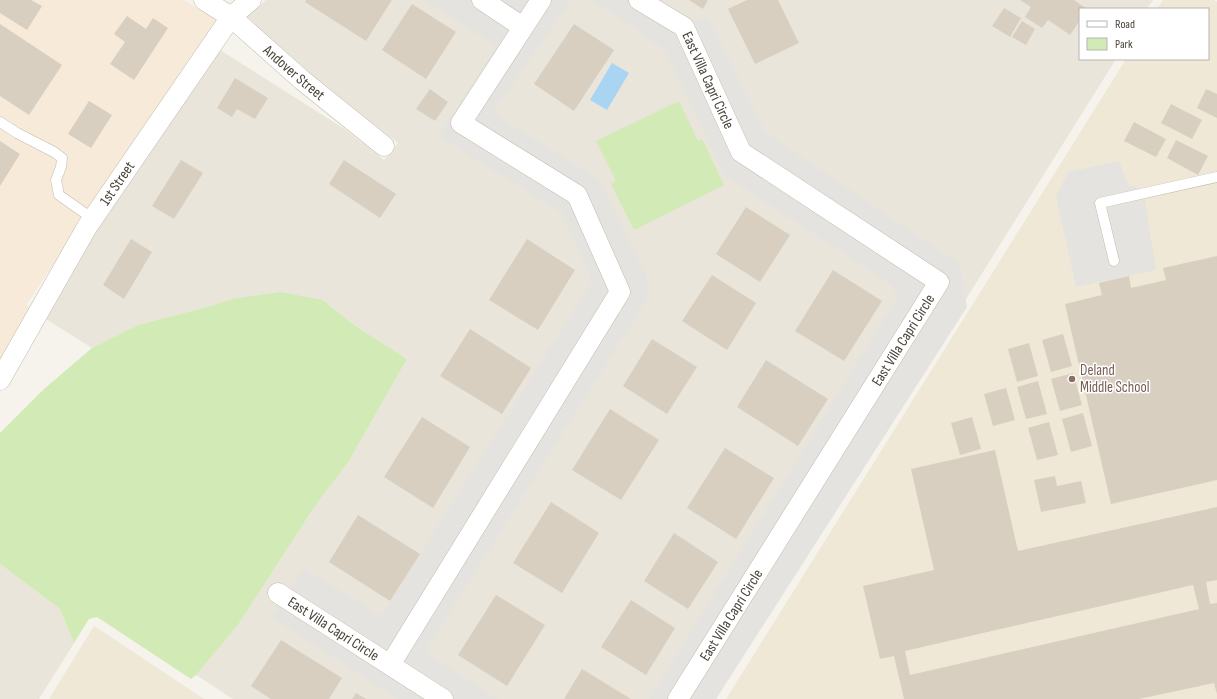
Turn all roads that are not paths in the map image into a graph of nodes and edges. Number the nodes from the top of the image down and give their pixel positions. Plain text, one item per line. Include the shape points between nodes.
1 (205, 0) edge
2 (251, 0) edge
3 (482, 0) edge
4 (541, 0) edge
5 (639, 0) edge
6 (231, 18) junction
7 (523, 27) junction
8 (0, 122) edge
9 (384, 146) dead end
10 (1217, 177) edge
11 (92, 219) junction
12 (1114, 261) dead end
13 (0, 380) edge
14 (278, 592) dead end
15 (390, 665) junction
16 (443, 699) edge
17 (678, 699) edge

1 - 6 street, Andover Street
2 - 6 street, 1st Street
3 - 7 street
4 - 7 street, East Villa Capri Circle
5 - 17 street, East Villa Capri Circle via 684,27 741,152 939,282
6 - 9 street, Andover Street
6 - 11 street, 1st Street
7 - 15 street, East Villa Capri Circle via 461,123 577,195 620,292
8 - 11 lane via 62,158 56,180 59,195
10 - 12 lane via 1100,203
11 - 13 street, 1st Street
14 - 15 street, East Villa Capri Circle
15 - 16 street, East Villa Capri Circle

